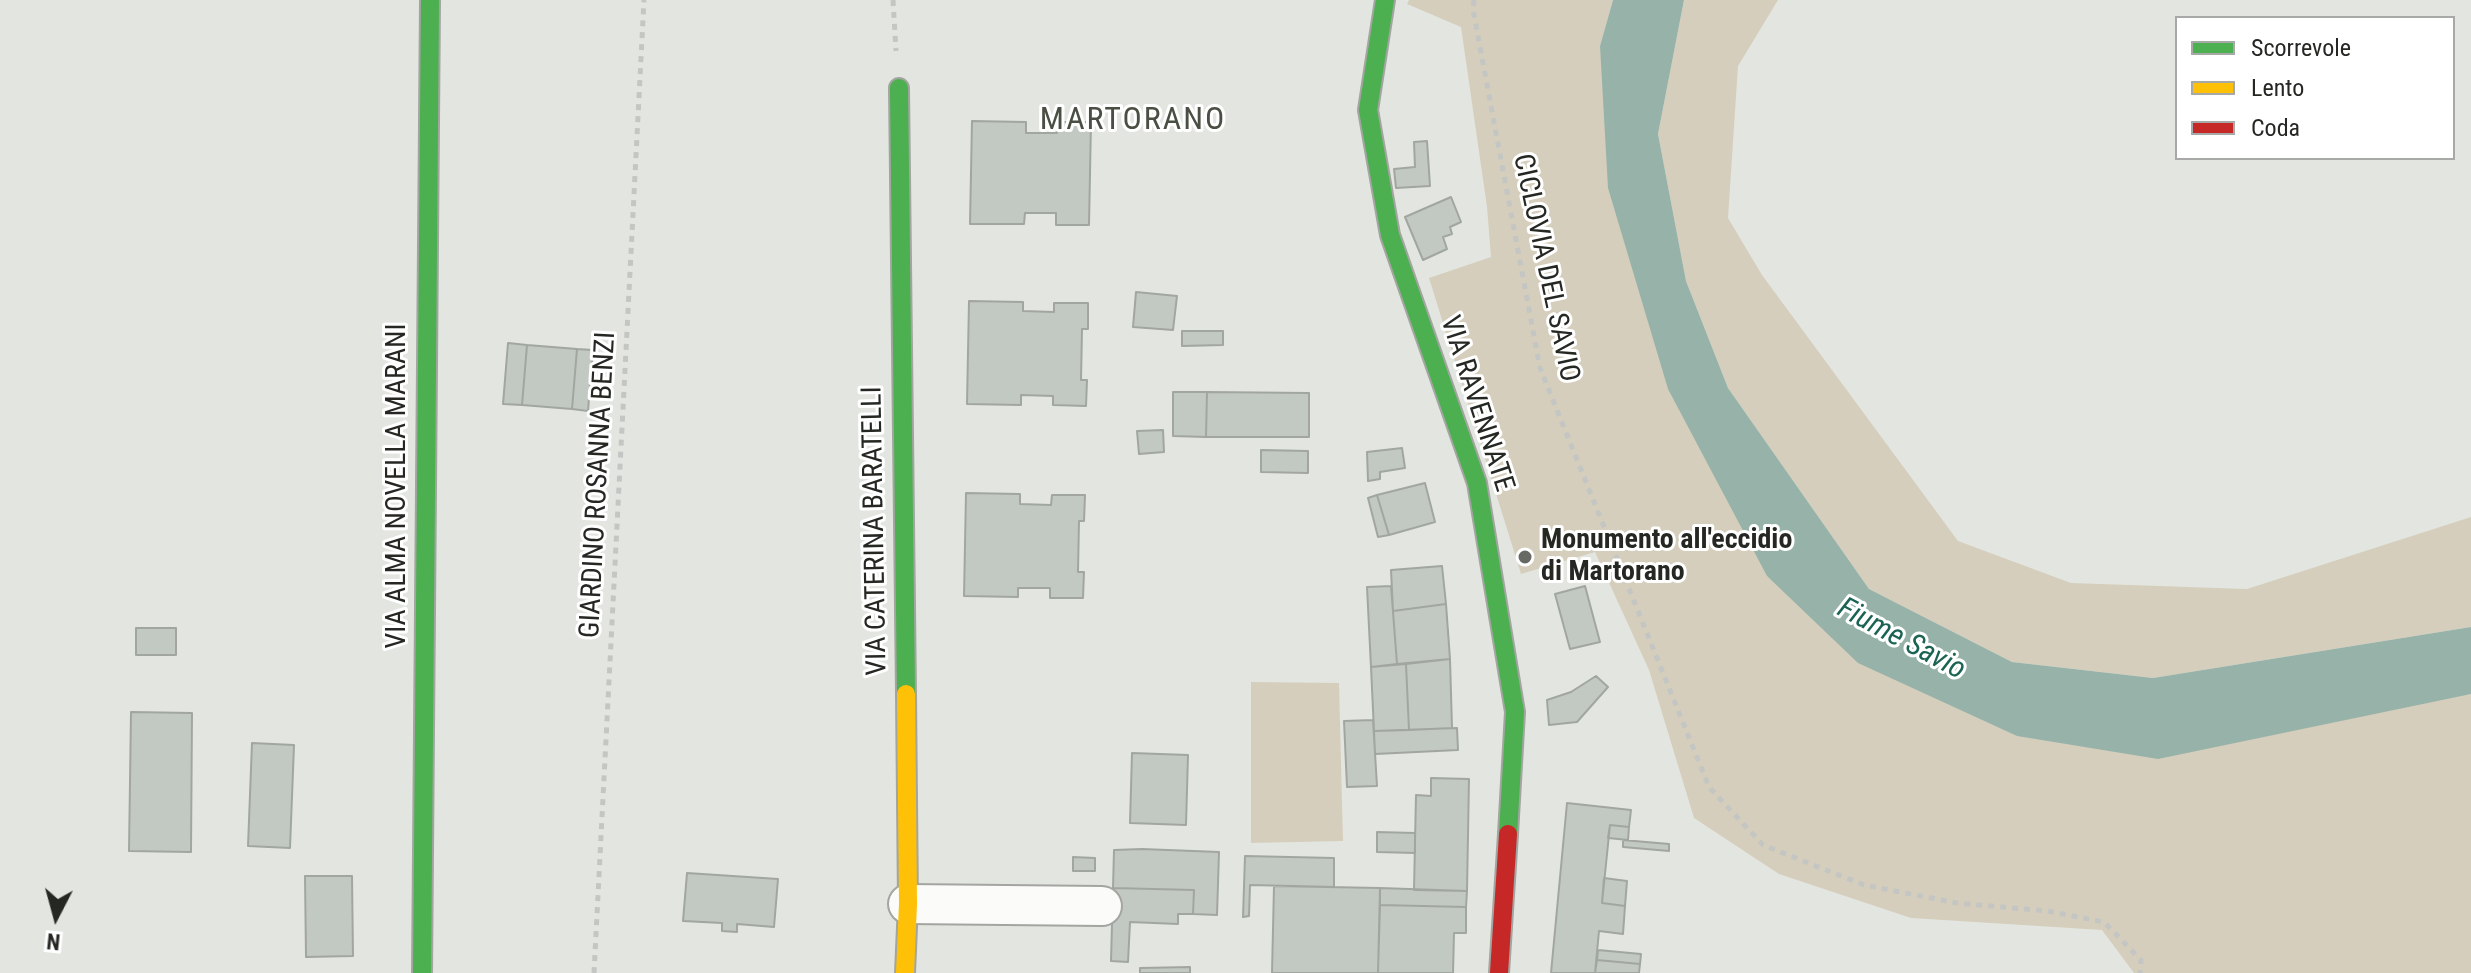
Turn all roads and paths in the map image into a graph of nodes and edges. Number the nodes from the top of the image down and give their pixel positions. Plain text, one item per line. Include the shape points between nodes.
1 (430, 0) edge
2 (644, 0) edge
3 (893, 0) edge
4 (1385, 0) edge
5 (1474, 0) edge
6 (899, 88) joint
7 (908, 904) junction
8 (1102, 906) dead end
9 (422, 973) edge
10 (594, 973) edge
11 (905, 973) edge
12 (1499, 973) edge
13 (2140, 973) edge

1 - 9 street, VIA ALMA NOVELLA MARANI
2 - 10 path, GIARDINO ROSANNA BENZI
3 - 6 path
4 - 12 street, VIA RAVENNATE via 1368,110 1390,235 1477,483 1515,712
5 - 13 path, CICLOVIA DEL SAVIO via 1540,368 1709,787 1763,845 1864,885 2104,922 2141,960
6 - 7 street, VIA CATERINA BARATELLI
7 - 8 street
7 - 11 street, VIA CATERINA BARATELLI

